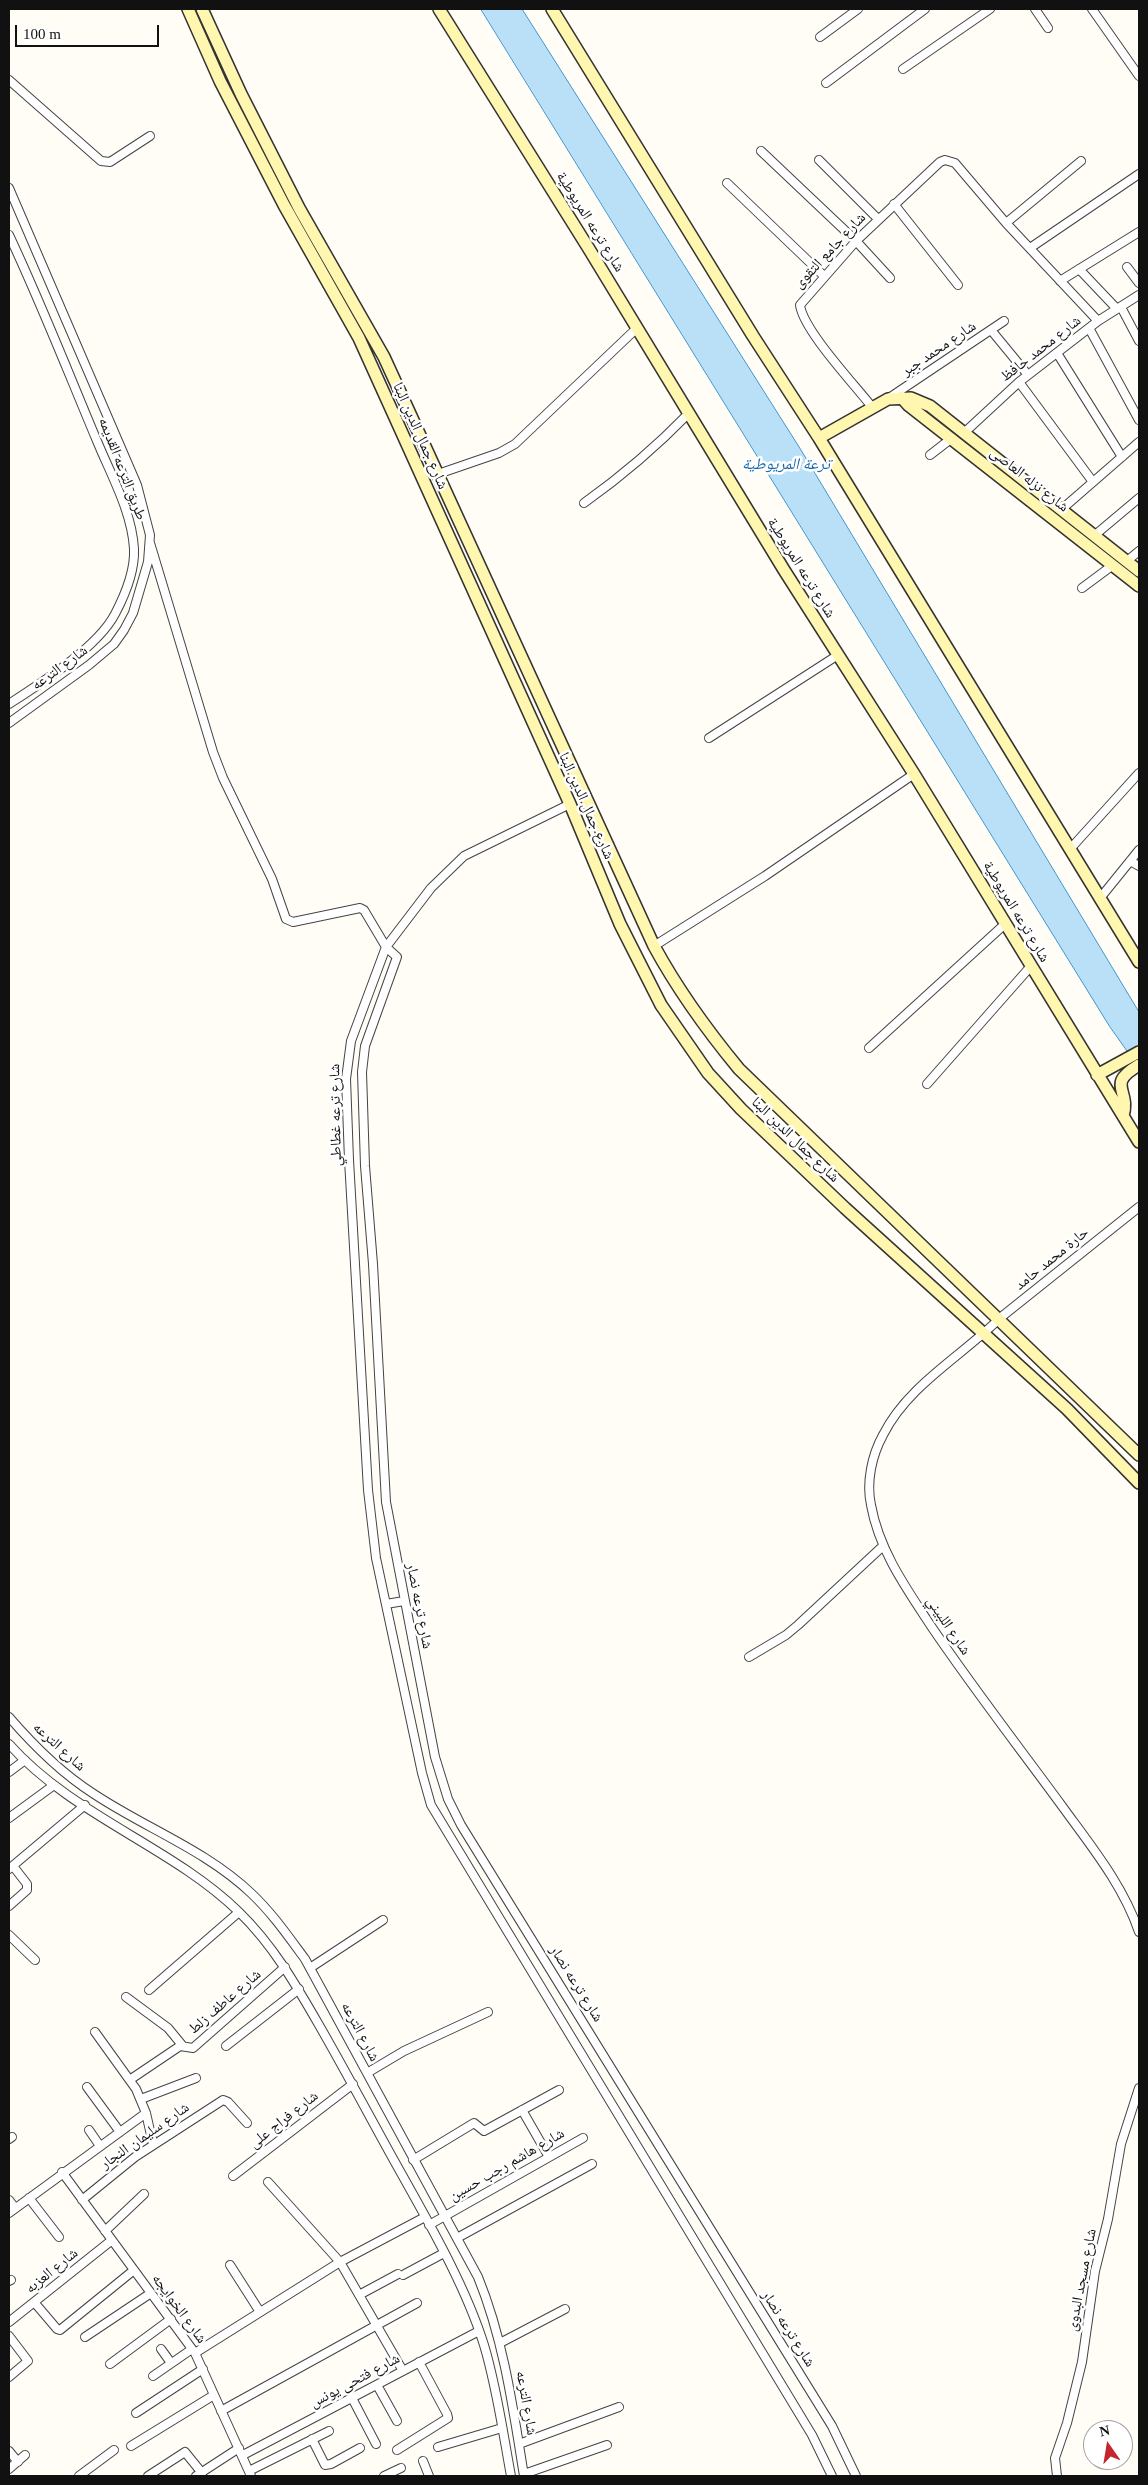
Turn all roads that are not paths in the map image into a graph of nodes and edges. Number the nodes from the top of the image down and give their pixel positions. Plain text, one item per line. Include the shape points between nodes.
1 (188, 9) edge
2 (202, 9) edge
3 (440, 9) edge
4 (552, 9) edge
5 (858, 9) edge
6 (925, 9) edge
7 (990, 9) edge
8 (1035, 9) edge
9 (1092, 9) edge
10 (1048, 28) dead end
11 (820, 37) dead end
12 (903, 69) dead end
13 (1139, 76) edge
14 (9, 80) edge
15 (826, 83) dead end
16 (150, 136) dead end
17 (761, 151) dead end
18 (819, 160) dead end
19 (1081, 161) dead end
20 (1139, 174) edge
21 (727, 183) dead end
22 (9, 188) edge
23 (894, 204) junction
24 (878, 219) junction
25 (1006, 223) junction
26 (1139, 232) edge
27 (9, 235) edge
28 (856, 241) junction
29 (1030, 248) junction
30 (1127, 267) dead end
31 (1079, 269) junction
32 (824, 276) junction
33 (890, 278) dead end
34 (1060, 281) junction
35 (1139, 283) edge
36 (958, 285) dead end
37 (1139, 296) edge
38 (1119, 308) junction
39 (1004, 321) dead end
40 (1098, 322) junction
41 (637, 328) junction
42 (1090, 328) junction
43 (991, 330) junction
44 (1139, 341) edge
45 (1057, 353) junction
46 (1028, 375) junction
47 (1019, 382) junction
48 (901, 397) junction
49 (888, 399) junction
50 (872, 407) junction
51 (689, 413) junction
52 (1139, 420) edge
53 (965, 432) junction
54 (820, 438) junction
55 (952, 438) junction
56 (1139, 442) edge
57 (930, 454) dead end
58 (1122, 457) junction
59 (1005, 463) junction
60 (996, 473) junction
61 (438, 474) junction
62 (1093, 482) junction
63 (1139, 498) edge
64 (584, 503) dead end
65 (1062, 509) junction
66 (1095, 535) junction
67 (150, 544) junction
68 (1113, 550) junction
69 (1139, 551) edge
70 (1127, 561) junction
71 (1109, 562) junction
72 (1139, 571) edge
73 (1139, 586) edge
74 (1082, 588) dead end
75 (124, 630) joint
76 (838, 655) junction
77 (51, 675) junction
78 (58, 687) junction
79 (9, 704) edge
80 (9, 723) edge
81 (709, 738) dead end
82 (1139, 773) edge
83 (914, 774) junction
84 (570, 804) junction
85 (1071, 848) junction
86 (1139, 850) edge
87 (1130, 861) junction
88 (1139, 866) edge
89 (1101, 896) junction
90 (1005, 924) junction
91 (654, 946) junction
92 (386, 947) junction
93 (1139, 962) edge
94 (1031, 966) junction
95 (869, 1048) dead end
96 (1139, 1052) edge
97 (1137, 1067) edge
98 (1097, 1075) junction
99 (927, 1084) dead end
100 (1123, 1116) junction
101 (1139, 1142) edge
102 (1139, 1206) edge
103 (1000, 1318) junction
104 (984, 1334) junction
105 (1139, 1455) edge
106 (383, 1465) joint
107 (366, 1466) joint
108 (1139, 1482) edge
109 (883, 1546) junction
110 (404, 1600) junction
111 (386, 1604) junction
112 (749, 1657) dead end
113 (9, 1717) edge
114 (9, 1744) edge
115 (26, 1760) junction
116 (9, 1772) edge
117 (54, 1785) junction
118 (85, 1805) junction
119 (9, 1818) edge
120 (11, 1868) edge
121 (9, 1906) edge
122 (239, 1912) junction
123 (383, 1920) dead end
124 (1139, 1932) edge
125 (9, 1935) edge
126 (35, 1960) dead end
127 (285, 1967) junction
128 (310, 1968) junction
129 (299, 1989) junction
130 (149, 1990) dead end
131 (126, 1997) dead end
132 (488, 2012) dead end
133 (95, 2032) dead end
134 (182, 2045) junction
135 (226, 2046) dead end
136 (366, 2073) junction
137 (196, 2078) dead end
138 (131, 2079) junction
139 (353, 2084) junction
140 (87, 2087) dead end
141 (1139, 2088) edge
142 (559, 2090) dead end
143 (141, 2099) junction
144 (522, 2110) junction
145 (146, 2113) junction
146 (247, 2123) dead end
147 (89, 2130) dead end
148 (120, 2132) junction
149 (583, 2138) dead end
150 (153, 2144) junction
151 (100, 2146) junction
152 (549, 2157) junction
153 (413, 2160) junction
154 (592, 2164) dead end
155 (62, 2172) junction
156 (233, 2176) dead end
157 (268, 2182) dead end
158 (144, 2194) dead end
159 (29, 2198) junction
160 (9, 2200) edge
161 (82, 2200) junction
162 (12, 2210) edge
163 (425, 2217) junction
164 (446, 2217) junction
165 (430, 2225) junction
166 (105, 2231) junction
167 (58, 2237) dead end
168 (457, 2238) junction
169 (112, 2240) junction
170 (444, 2253) junction
171 (340, 2262) junction
172 (230, 2265) dead end
173 (134, 2270) junction
174 (151, 2293) junction
175 (360, 2295) junction
176 (34, 2302) junction
177 (417, 2303) dead end
178 (565, 2309) dead end
179 (260, 2312) junction
180 (171, 2319) junction
181 (9, 2322) edge
182 (377, 2326) junction
183 (479, 2331) junction
184 (9, 2336) edge
185 (85, 2337) dead end
186 (500, 2343) junction
187 (161, 2349) dead end
188 (193, 2351) junction
189 (419, 2362) junction
190 (171, 2363) junction
191 (110, 2364) dead end
192 (203, 2369) junction
193 (403, 2371) junction
194 (153, 2376) dead end
195 (9, 2377) edge
196 (377, 2385) junction
197 (214, 2395) junction
198 (352, 2398) junction
199 (619, 2407) dead end
200 (222, 2411) junction
201 (136, 2412) dead end
202 (397, 2421) dead end
203 (502, 2428) junction
204 (329, 2431) dead end
205 (312, 2439) junction
206 (376, 2444) dead end
207 (519, 2444) junction
208 (606, 2445) dead end
209 (131, 2446) dead end
210 (438, 2447) dead end
211 (360, 2448) dead end
212 (114, 2450) dead end
213 (397, 2450) dead end
214 (9, 2451) edge
215 (241, 2451) junction
216 (25, 2455) dead end
217 (423, 2461) dead end
218 (18, 2462) junction
219 (400, 2468) dead end
220 (9, 2469) edge
221 (250, 2473) edge
222 (199, 2474) edge
223 (524, 2475) edge
224 (78, 2476) edge
225 (148, 2476) edge
226 (384, 2476) edge
227 (429, 2476) edge
228 (511, 2476) edge
229 (832, 2476) edge
230 (856, 2476) edge
231 (1057, 2476) edge

1 - 84 main road, شارع جمال الدين البنا via 220,81 284,205 358,338
2 - 61 main road, شارع جمال الدين البنا via 240,94 384,357
3 - 41 main road, شارع ترعه المريوطية
4 - 54 main road via 753,336
5 - 11 street
6 - 15 street
7 - 12 street
8 - 10 street
9 - 13 street
14 - 16 street via 101,161 110,162
17 - 28 street
18 - 24 street
19 - 25 street
20 - 29 street
21 - 32 street
22 - 67 street, طريق الترعه القديمه via 137,485
23 - 24 street, شارع جامع التقوى
23 - 25 street, شارع جامع التقوى via 945,160 955,163
23 - 36 street
24 - 28 street, شارع جامع التقوى
25 - 29 street
26 - 31 street
27 - 77 street, طريق الترعه القديمه via 78,393 134,542 132,570 114,616 91,643
28 - 32 street, شارع جامع التقوى
28 - 33 street
29 - 34 street
30 - 35 street
31 - 34 street
31 - 38 street
32 - 50 street, شارع جامع التقوى via 800,305 802,316
34 - 40 street
37 - 38 street, شارع محمد حافظ
38 - 40 street, شارع محمد حافظ
38 - 44 street
39 - 43 street, شارع محمد جبر
40 - 42 street, شارع محمد حافظ
41 - 51 main road, شارع ترعه المريوطية
41 - 61 street via 515,444 499,453
42 - 45 street, شارع محمد حافظ
42 - 52 street
43 - 46 street
43 - 49 street, شارع محمد جبر
45 - 46 street, شارع محمد حافظ
45 - 58 street
46 - 47 street, شارع محمد حافظ
47 - 53 street, شارع محمد حافظ
47 - 62 street
48 - 49 main road, شارع نزله العاصى
48 - 53 main road, شارع نزله العاصى via 926,404
48 - 55 main road, شارع نزله العاصى
49 - 50 main road, شارع نزله العاصى
50 - 54 main road, شارع نزله العاصى
51 - 64 street via 628,470
51 - 76 main road, شارع ترعه المريوطية
53 - 59 main road, شارع نزله العاصى
54 - 85 main road
55 - 57 street
55 - 60 main road, شارع نزله العاصى
56 - 58 street
58 - 62 street
59 - 60 main road
59 - 65 main road, شارع نزله العاصى
60 - 71 main road, شارع نزله العاصى
61 - 91 main road, شارع جمال الدين البنا
62 - 65 street
63 - 66 street
65 - 66 main road, شارع نزله العاصى
66 - 68 main road, شارع نزله العاصى
67 - 75 street, طريق الترعه القديمه via 141,589
67 - 92 street via 213,752 272,879 286,919 293,922 360,908
68 - 70 main road, شارع نزله العاصى
68 - 71 main road
69 - 70 street
70 - 72 main road, شارع نزله العاصى
71 - 73 main road, شارع نزله العاصى
71 - 74 street
75 - 78 street, شارع الترعه via 105,652
76 - 81 street
76 - 83 main road, شارع ترعه المريوطية
77 - 78 street
77 - 79 street, طريق الترعه القديمه
78 - 80 street, شارع الترعه
82 - 85 street
83 - 90 main road, شارع ترعه المريوطية
83 - 91 street via 765,876
84 - 92 street, شارع ترعه غطاطي via 458,860 431,888
84 - 104 main road, شارع جمال الدين البنا via 620,924 661,1006 708,1073 774,1142
85 - 89 main road
86 - 87 street
87 - 88 street
87 - 89 street
89 - 93 main road
90 - 94 main road, شارع ترعه المريوطية
90 - 95 street
91 - 103 main road, شارع جمال الدين البنا via 703,1026 740,1068
92 - 106 street, شارع ترعه غطاطي via 397,958 370,1026 362,1072
92 - 107 street, شارع ترعه غطاطي via 351,1041 346,1079
94 - 98 main road, شارع ترعه المريوطية
94 - 99 street
96 - 98 main road
97 - 100 main road via 1123,1075 1121,1080 1125,1104
98 - 100 main road, شارع ترعه المريوطية
100 - 101 main road, شارع ترعه المريوطية
102 - 103 street, حارة محمد حامد
103 - 104 street, حارة محمد حامد
103 - 105 main road, شارع جمال الدين البنا
104 - 108 main road, شارع جمال الدين البنا via 1067,1409
104 - 109 street, شارع اللبيني via 924,1383 882,1435 871,1469 869,1494
106 - 110 street, شارع ترعه نصار via 388,1521
107 - 111 street, شارع ترعه نصار via 373,1538
109 - 112 street via 798,1625
109 - 124 street, شارع اللبيني via 910,1595 962,1672 1100,1858 1125,1899
110 - 111 street
110 - 230 street, شارع ترعه نصار via 435,1757 454,1812 827,2418
111 - 229 street, شارع ترعه نصار via 431,1805 812,2435
113 - 128 street, شارع الترعه via 70,1778 179,1841 251,1893 275,1919
114 - 115 street, شارع الترعه
115 - 116 street
115 - 117 street, شارع الترعه
117 - 118 street, شارع الترعه
117 - 119 street
118 - 120 street
118 - 122 street, شارع الترعه via 204,1882
120 - 121 street via 27,1884 27,1890
122 - 127 street, شارع الترعه
122 - 130 street
123 - 128 street
125 - 126 street
127 - 129 street, شارع الترعه
127 - 134 street, شارع عاطف زلط via 193,2048
128 - 136 street, شارع الترعه
129 - 135 street
129 - 139 street, شارع الترعه
131 - 134 street via 168,2028
132 - 136 street via 404,2051
133 - 138 street
134 - 138 street, شارع عاطف زلط
136 - 153 street, شارع الترعه
137 - 143 street
138 - 143 street
139 - 156 street, شارع فراج على
139 - 163 street, شارع الترعه
140 - 148 street
141 - 231 street, شارع مسجد البدوى via 1121,2144 1096,2265 1082,2362 1055,2458
142 - 144 street
143 - 145 street
144 - 152 street
144 - 153 street via 484,2131 474,2123
145 - 148 street
145 - 150 street
146 - 150 street, شارع سليمان النجار via 226,2100
147 - 151 street
148 - 151 street
149 - 152 street, شارع هاشم رجب حسين
150 - 161 street, شارع سليمان النجار
151 - 155 street
152 - 164 street, شارع هاشم رجب حسين
153 - 164 street, شارع الترعه
154 - 168 street
155 - 159 street
155 - 161 street, شارع الخوايجه
157 - 171 street
158 - 166 street
159 - 162 street
159 - 167 street
160 - 162 street
161 - 166 street, شارع الخوايجه
163 - 165 street, شارع الترعه
163 - 171 street
164 - 165 street, شارع هاشم رجب حسين
164 - 168 street, شارع الترعه
165 - 170 street, شارع الترعه
166 - 169 street, شارع الخوايجه
168 - 186 street, شارع الترعه via 478,2276
169 - 173 street, شارع الخوايجه
169 - 176 street, شارع العزبه
170 - 175 street
170 - 183 street, شارع الترعه
171 - 175 street
171 - 179 street
172 - 179 street
173 - 174 street, شارع الخوايجه
173 - 176 street via 60,2330
174 - 180 street, شارع الخوايجه
174 - 185 street
175 - 182 street
176 - 181 street, شارع العزبه
177 - 182 street
178 - 186 street
179 - 188 street
180 - 188 street, شارع الخوايجه
180 - 191 street
182 - 193 street
182 - 200 street
183 - 189 street, شارع فتحى يونس
183 - 203 street, شارع الترعه via 492,2374
184 - 195 street via 28,2361
186 - 207 street, شارع الترعه
187 - 190 street
188 - 190 street
188 - 192 street, شارع الخوايجه
189 - 193 street, شارع فتحى يونس
189 - 213 street via 448,2418
190 - 194 street
192 - 197 street, شارع الخوايجه
192 - 201 street
193 - 196 street, شارع فتحى يونس
196 - 198 street, شارع فتحى يونس
196 - 202 street
197 - 200 street, شارع الخوايجه
197 - 209 street
198 - 206 street
198 - 215 street, شارع فتحى يونس
199 - 207 street
200 - 215 street, شارع الخوايجه
203 - 210 street
203 - 228 street, شارع الترعه
204 - 205 street
205 - 211 street via 325,2465
205 - 221 street
207 - 223 street, شارع الترعه
208 - 223 street
212 - 224 street
214 - 218 street
215 - 221 street, شارع الخوايجه
215 - 222 street, شارع فتحى يونس
216 - 218 street
217 - 227 street
218 - 220 street
219 - 226 street
222 - 225 street via 185,2452

